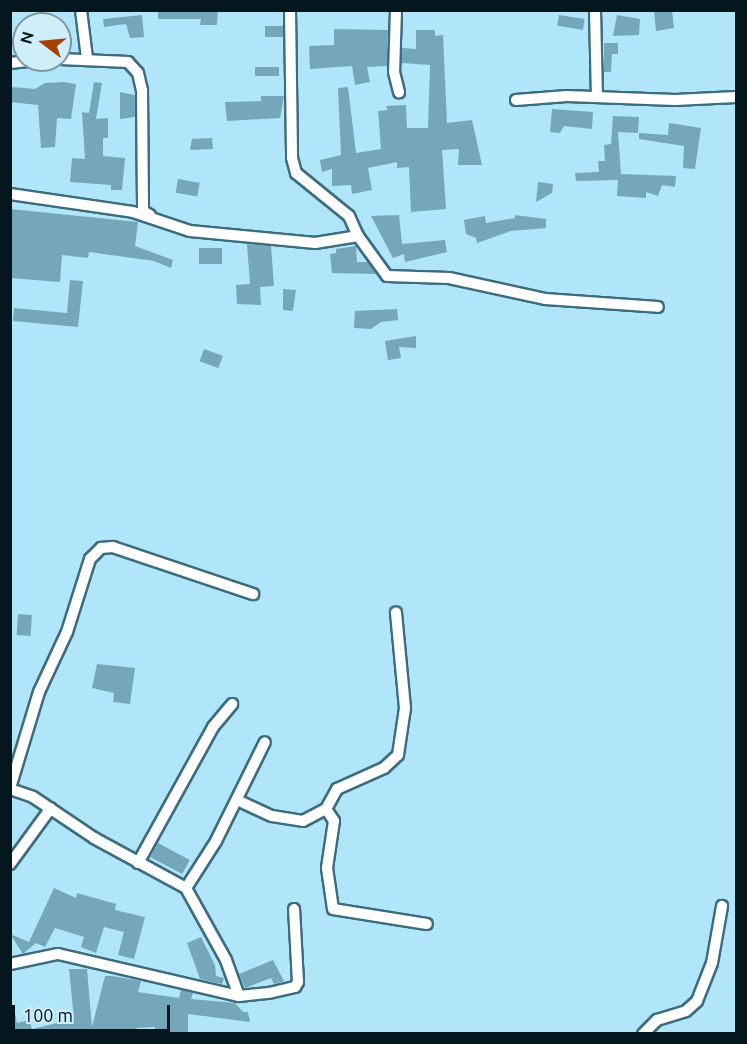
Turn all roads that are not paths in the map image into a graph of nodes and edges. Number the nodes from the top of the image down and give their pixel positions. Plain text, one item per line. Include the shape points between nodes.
1 (81, 10) edge
2 (290, 10) edge
3 (396, 10) edge
4 (595, 10) edge
5 (87, 58) junction
6 (72, 59) edge
7 (399, 92) dead end
8 (597, 96) junction
9 (736, 96) edge
10 (516, 100) dead end
11 (10, 194) edge
12 (150, 216) junction
13 (358, 236) junction
14 (658, 307) dead end
15 (253, 594) dead end
16 (396, 612) dead end
17 (232, 704) dead end
18 (266, 742) dead end
19 (10, 788) edge
20 (237, 800) junction
21 (51, 808) junction
22 (326, 809) junction
23 (138, 863) junction
24 (10, 864) edge
25 (186, 888) junction
26 (722, 906) dead end
27 (294, 909) dead end
28 (427, 924) dead end
29 (10, 964) edge
30 (239, 996) junction
31 (643, 1034) edge

1 - 5 street
2 - 13 street via 292,158 303,180 350,216
3 - 7 street via 394,72
4 - 8 street
5 - 6 street
5 - 12 street via 128,62 138,73 142,90 143,211
8 - 9 street via 675,100
8 - 10 street
11 - 12 street
12 - 13 street via 190,231 257,238 315,243
13 - 14 street via 387,276 449,278 545,299
15 - 19 street via 113,547 101,548 90,559 67,632 39,692
16 - 22 street via 405,708 398,755 384,768 337,789
17 - 23 street via 213,727
18 - 20 street
19 - 21 street
20 - 22 street via 272,816 303,821
20 - 25 street
21 - 23 street
21 - 24 street
22 - 28 street via 334,821 327,868 333,909
23 - 25 street
25 - 30 street via 226,960
26 - 31 street via 712,963 697,1001 686,1011 657,1020
27 - 30 street via 300,962 295,987
29 - 30 street via 58,954

